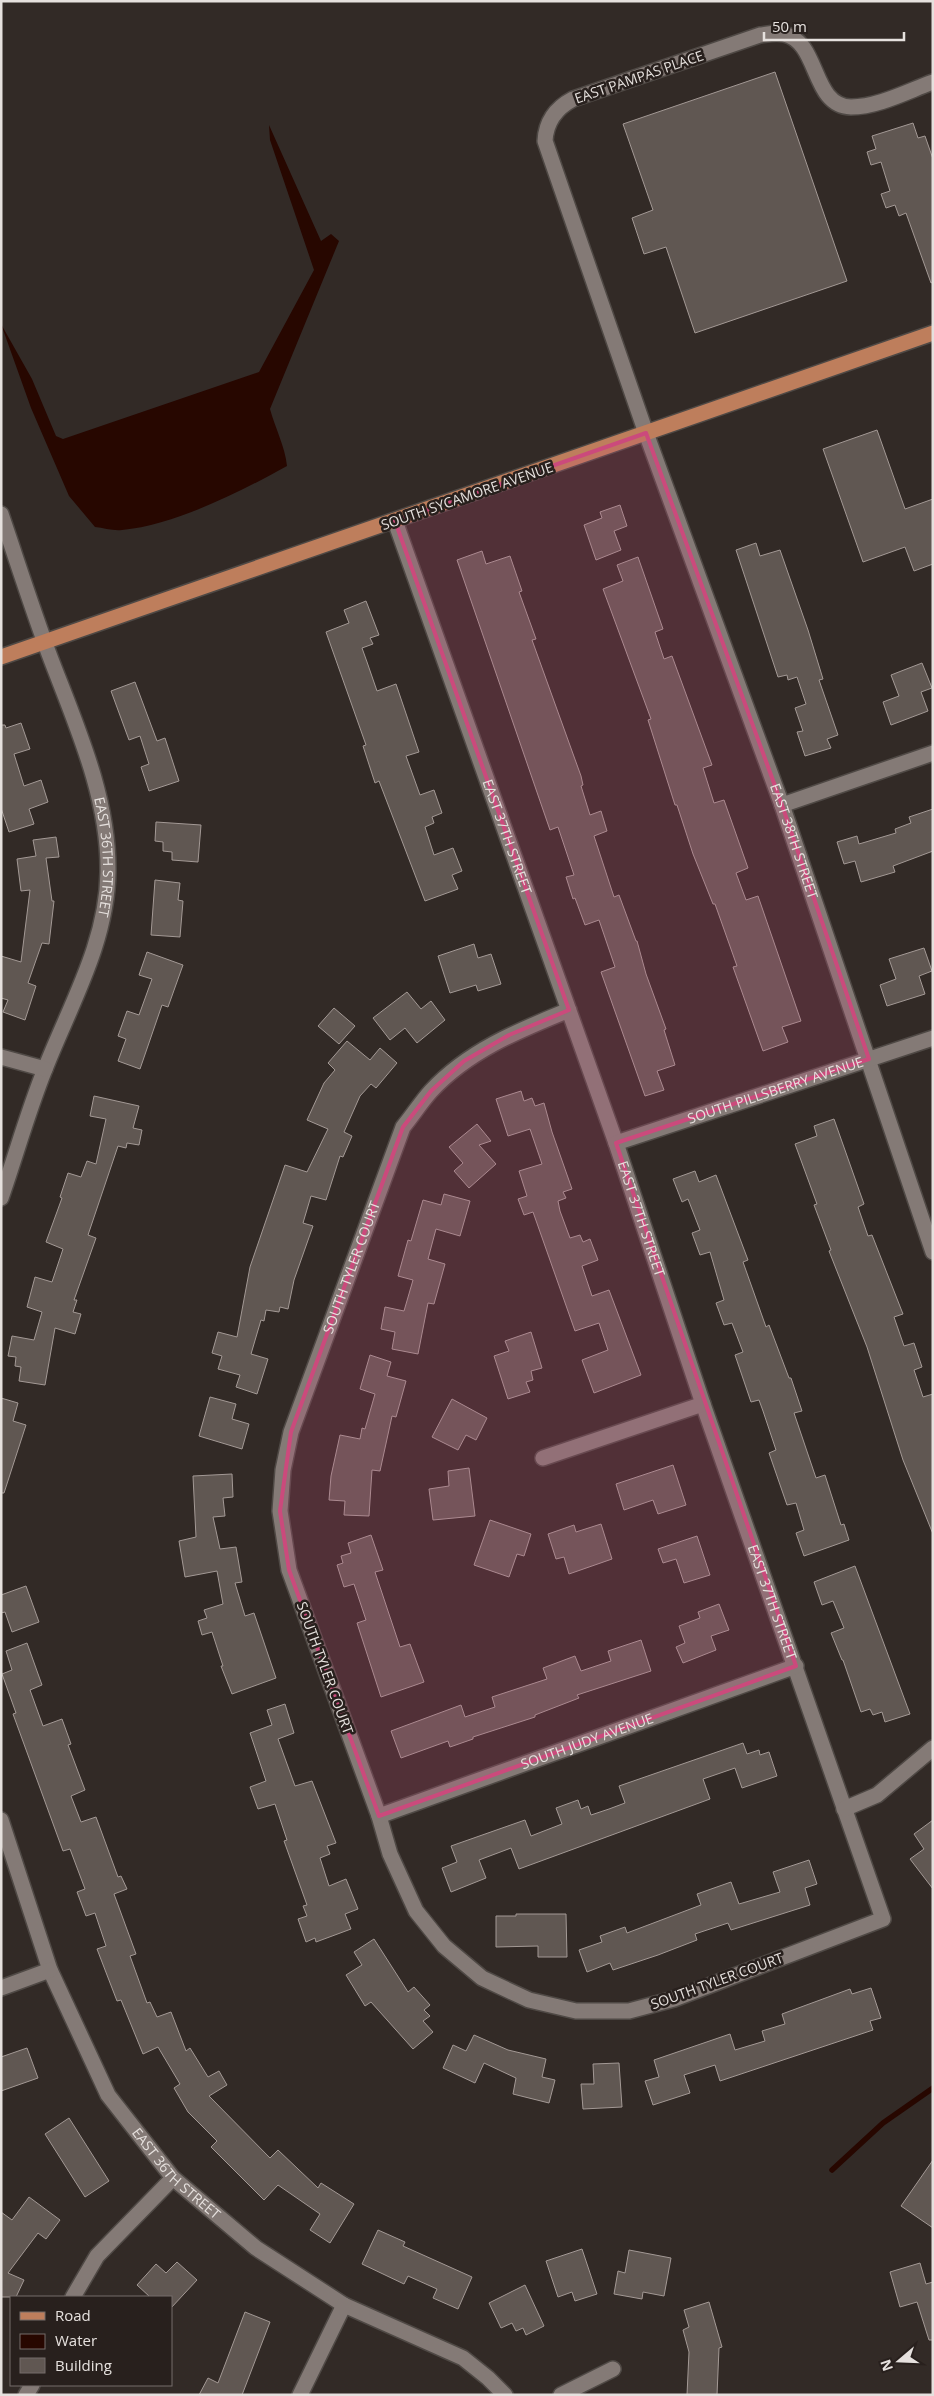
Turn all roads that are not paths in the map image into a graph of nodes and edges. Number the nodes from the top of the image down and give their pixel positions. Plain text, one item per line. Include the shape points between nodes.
1 (933, 82) edge
2 (933, 333) edge
3 (646, 433) junction
4 (1, 514) edge
5 (395, 521) junction
6 (45, 642) junction
7 (1, 657) edge
8 (933, 753) edge
9 (782, 805) junction
10 (569, 1010) junction
11 (933, 1038) edge
12 (1, 1056) edge
13 (869, 1059) junction
14 (45, 1069) junction
15 (616, 1142) junction
16 (1, 1198) edge
17 (933, 1252) edge
18 (703, 1404) junction
19 (544, 1458) dead end
20 (796, 1666) junction
21 (933, 1748) edge
22 (844, 1809) junction
23 (379, 1816) junction
24 (1, 1820) edge
25 (882, 1919) joint
26 (50, 1970) junction
27 (1, 1988) edge
28 (173, 2178) junction
29 (74, 2296) edge
30 (344, 2305) junction
31 (613, 2368) dead end
32 (300, 2395) edge
33 (505, 2395) edge
34 (561, 2395) edge

1 - 3 street, EAST PAMPAS PLACE via 875,103 849,107 828,95 804,48 795,39 784,34 766,34 573,99 551,117 545,132 547,150
2 - 3 main road, SOUTH SYCAMORE AVENUE
3 - 5 main road, SOUTH SYCAMORE AVENUE
3 - 9 street, EAST 38TH STREET
4 - 6 street, EAST 36TH STREET
5 - 6 main road, SOUTH SYCAMORE AVENUE
5 - 10 street, EAST 37TH STREET
6 - 7 main road, SOUTH SYCAMORE AVENUE
6 - 14 street, EAST 36TH STREET via 83,744 104,816 108,872 102,915 89,967
8 - 9 street
9 - 13 street, EAST 38TH STREET
10 - 15 street, EAST 37TH STREET
10 - 23 street, SOUTH TYLER COURT via 508,1035 464,1061 431,1091 404,1127 291,1432 283,1470 280,1511 283,1545 289,1570
11 - 13 street, SOUTH PILLSBERRY AVENUE
12 - 14 street
13 - 15 street, SOUTH PILLSBERRY AVENUE
13 - 17 street, EAST 38TH STREET
14 - 16 street, EAST 36TH STREET
15 - 18 street, EAST 37TH STREET
18 - 19 street
18 - 20 street, EAST 37TH STREET
20 - 22 street, EAST 37TH STREET
20 - 23 street, SOUTH JUDY AVENUE
21 - 22 street via 877,1795
22 - 25 street, EAST 37TH STREET
23 - 25 street, SOUTH TYLER COURT via 390,1854 416,1911 444,1946 482,1978 529,2000 576,2011 629,2011 674,1999
24 - 26 street, EAST 36TH STREET
26 - 27 street
26 - 28 street, EAST 36TH STREET via 108,2095
28 - 29 street via 96,2256
28 - 30 street, EAST 36TH STREET via 256,2248
30 - 32 street
30 - 33 street, EAST 36TH STREET via 463,2358
31 - 34 street

